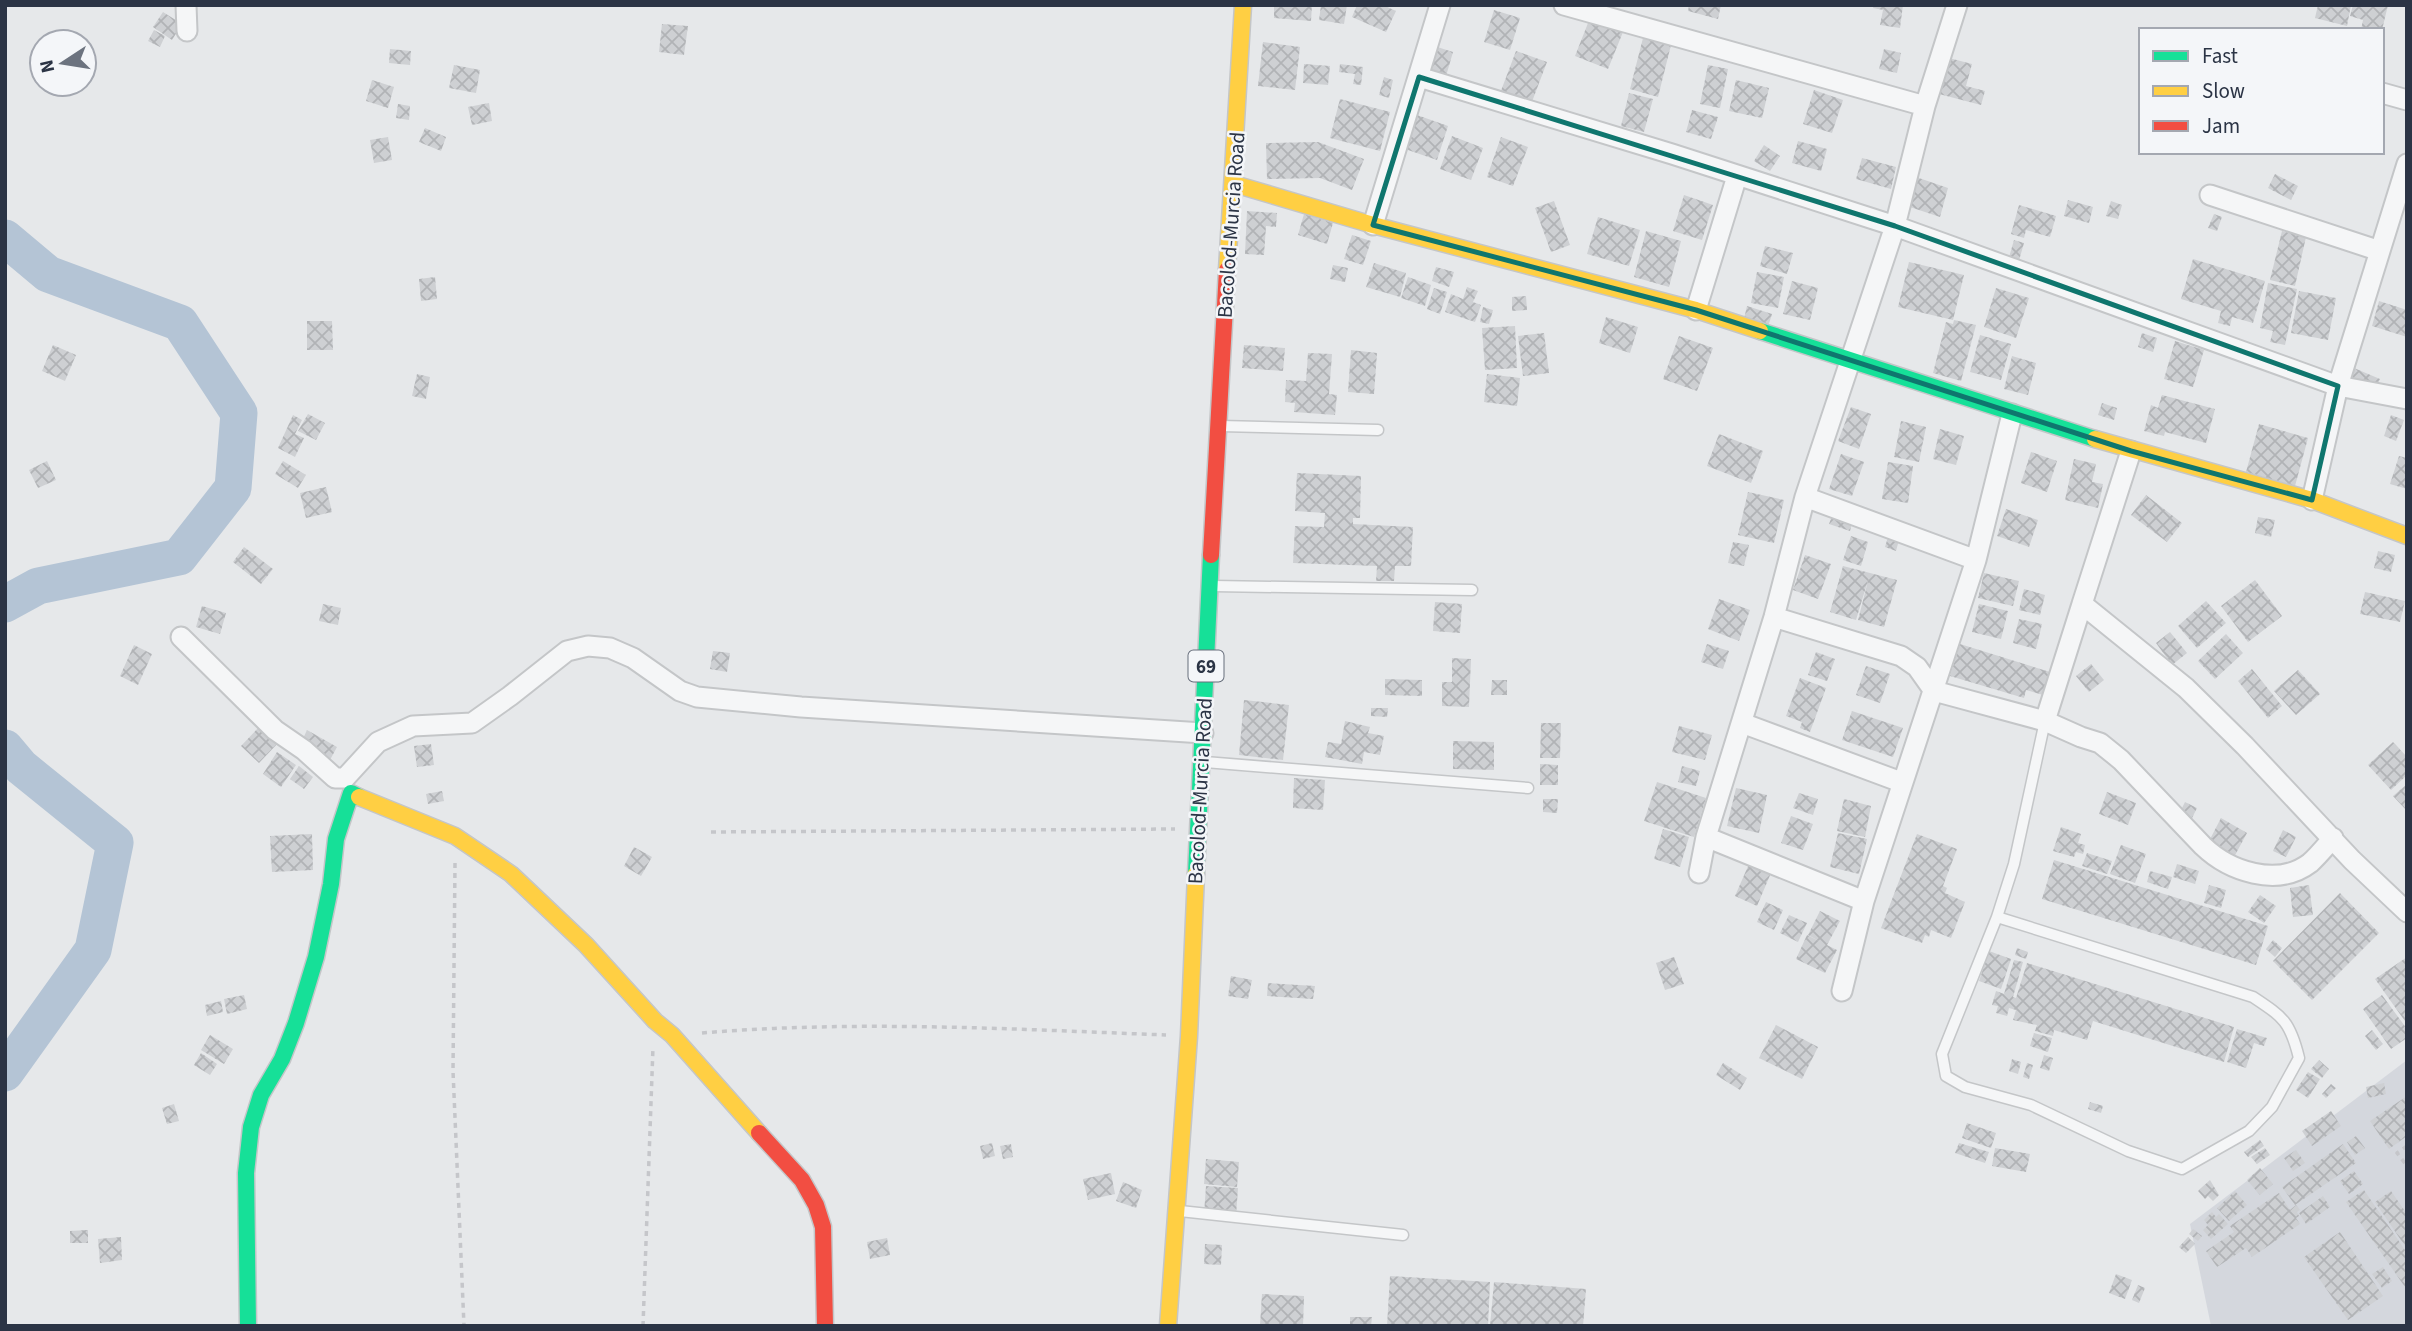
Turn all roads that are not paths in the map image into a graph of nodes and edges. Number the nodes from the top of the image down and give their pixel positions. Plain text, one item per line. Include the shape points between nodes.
1 (186, 5) edge
2 (1243, 5) edge
3 (1440, 5) edge
4 (1564, 5) edge
5 (1957, 5) edge
6 (187, 31) dead end
7 (1419, 77) junction
8 (2384, 94) edge
9 (2407, 100) edge
10 (1925, 106) junction
11 (2407, 164) edge
12 (1737, 176) junction
13 (1234, 184) junction
14 (2210, 195) dead end
15 (1373, 225) junction
16 (1895, 226) junction
17 (2380, 251) junction
18 (1696, 310) junction
19 (1851, 361) junction
20 (2338, 386) junction
21 (2407, 399) edge
22 (2012, 414) junction
23 (1217, 425) junction
24 (1378, 430) dead end
25 (2131, 450) junction
26 (1805, 497) junction
27 (2312, 500) junction
28 (2407, 536) edge
29 (1976, 560) junction
30 (1210, 585) junction
31 (1472, 590) dead end
32 (2082, 604) junction
33 (1774, 617) junction
34 (181, 637) dead end
35 (1934, 691) junction
36 (2045, 720) junction
37 (1742, 723) junction
38 (1203, 733) junction
39 (1201, 761) junction
40 (1901, 782) junction
41 (348, 786) junction
42 (1528, 788) dead end
43 (1706, 837) junction
44 (2333, 838) junction
45 (1699, 873) dead end
46 (1864, 901) junction
47 (2407, 912) edge
48 (1997, 917) junction
49 (1842, 991) dead end
50 (1176, 1210) junction
51 (1403, 1235) dead end
52 (248, 1326) edge
53 (825, 1326) edge
54 (1168, 1326) edge

1 - 6 street
2 - 13 street, Bacolod-Murcia Road / 69
3 - 7 street
4 - 10 street
5 - 10 street
7 - 12 street
7 - 15 street
8 - 9 street
10 - 16 street
11 - 17 street
12 - 16 street
12 - 18 street
13 - 15 street
13 - 23 street, Bacolod-Murcia Road / 69
14 - 17 street
15 - 18 street
16 - 19 street
16 - 20 street
17 - 20 street
18 - 19 street
19 - 22 street
19 - 26 street
20 - 21 street
20 - 27 street
22 - 25 street
22 - 29 street
23 - 24 lane
23 - 30 street, Bacolod-Murcia Road / 69
25 - 27 street
25 - 32 street
26 - 29 street
26 - 33 street
27 - 28 street
29 - 35 street
30 - 31 lane
30 - 38 street, Bacolod-Murcia Road / 69
32 - 36 street
32 - 44 street via 2186,688
33 - 35 street via 1901,656 1917,667
33 - 37 street
34 - 41 street via 275,730
35 - 36 street
35 - 40 street
36 - 44 street via 2100,743 2215,858 2231,866 2252,874 2290,874 2309,863
36 - 48 lane via 2014,864
37 - 40 street
37 - 43 street
38 - 39 street, Bacolod-Murcia Road / 69
38 - 41 street via 697,697 680,691 633,658 610,648 588,646 567,650 472,723 413,726 378,742
39 - 42 lane
39 - 50 street, Bacolod-Murcia Road / 69
40 - 46 street
41 - 52 street via 316,957 296,1023 261,1095 251,1127 246,1173
41 - 53 street via 371,805 454,835 540,899 672,1035 802,1180 823,1227
43 - 45 street
43 - 46 street
44 - 47 street
46 - 49 street
48 - 48 lane via 1942,1054 1946,1076 1965,1087 2031,1105 2128,1151 2182,1168 2249,1131 2272,1107 2299,1058 2281,1016 2253,997
50 - 51 lane
50 - 54 street, Bacolod-Murcia Road / 69

